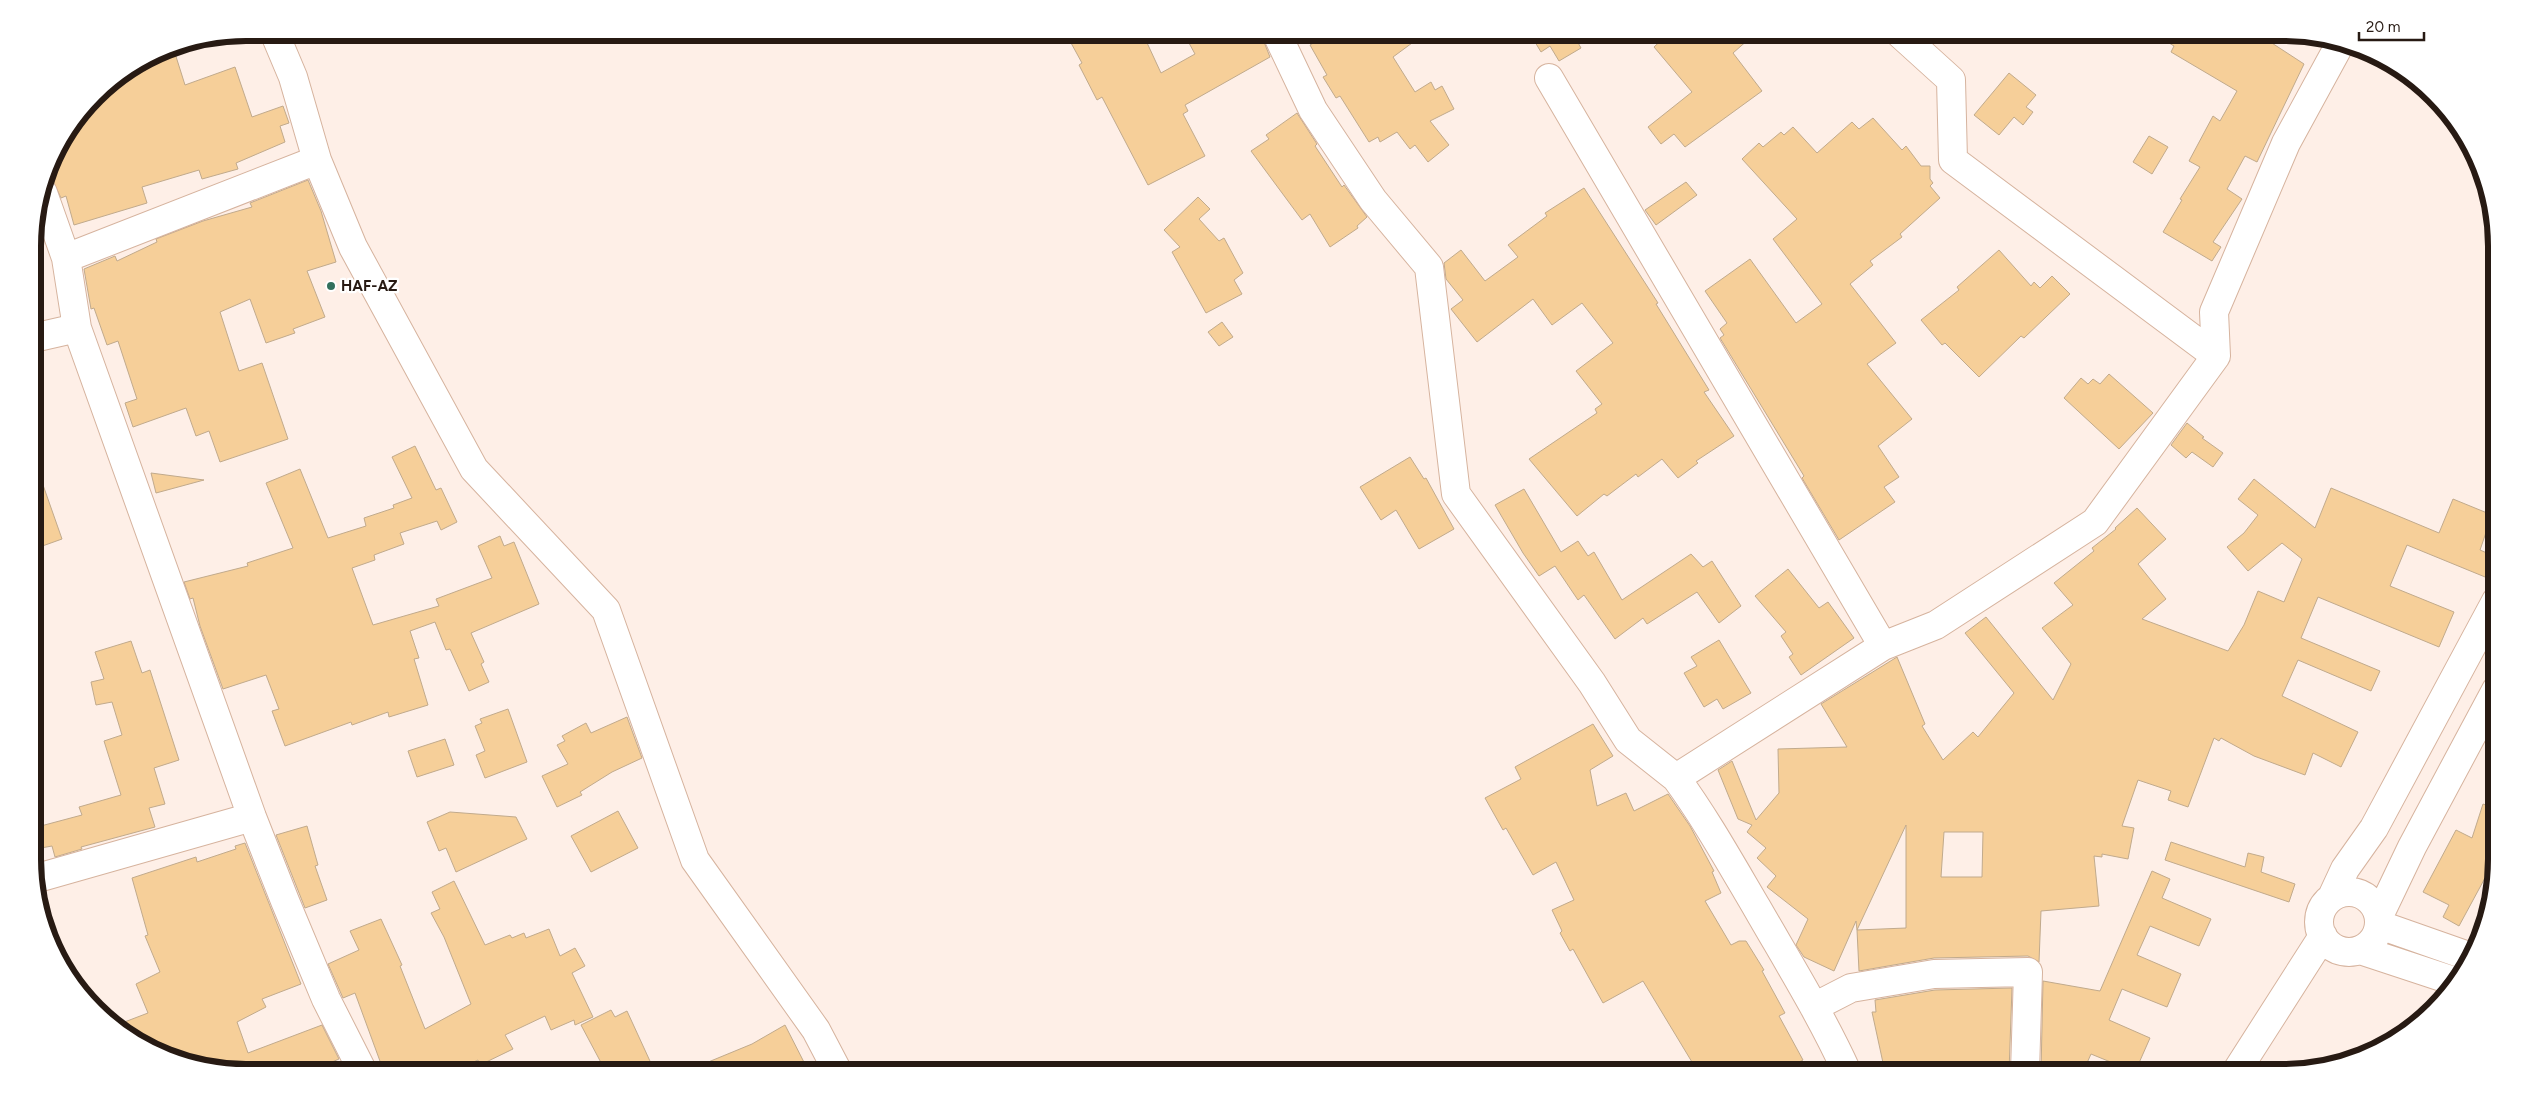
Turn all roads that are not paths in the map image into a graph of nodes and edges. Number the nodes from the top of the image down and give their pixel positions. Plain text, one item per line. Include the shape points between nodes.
1 (278, 41) edge
2 (1280, 41) edge
3 (1908, 41) edge
4 (2338, 48) edge
5 (1549, 78) dead end
6 (317, 160) junction
7 (46, 202) edge
8 (66, 258) junction
9 (78, 328) junction
10 (41, 336) edge
11 (2216, 356) junction
12 (2488, 616) edge
13 (1883, 646) junction
14 (2488, 705) edge
15 (1676, 778) junction
16 (252, 817) junction
17 (42, 876) edge
18 (2332, 898) junction
19 (2379, 920) junction
20 (2323, 936) junction
21 (2360, 950) junction
22 (2464, 954) edge
23 (2448, 979) edge
24 (1814, 1007) junction
25 (359, 1064) edge
26 (834, 1064) edge
27 (1843, 1064) edge
28 (2025, 1064) edge
29 (2241, 1064) edge

1 - 6 street via 293,77
2 - 15 street via 1313,110 1373,200 1429,267 1456,494 1592,683 1628,740
3 - 11 street via 1950,80 1953,160
4 - 11 street via 2286,143 2214,312
5 - 13 street
6 - 8 street
6 - 26 street via 352,248 474,468 606,610 695,860 816,1030
7 - 8 street
8 - 9 street
9 - 10 street
9 - 16 street
11 - 13 street via 2095,522 1936,625
12 - 18 street via 2374,828 2345,869
13 - 15 street
14 - 19 street via 2412,847
15 - 24 street via 1698,808
16 - 17 street
16 - 25 street via 323,990
18 - 19 street via 2348,892 2364,896 2376,908
18 - 20 street via 2325,903 2319,919
19 - 21 street via 2374,940
19 - 22 street
20 - 21 street via 2334,948
20 - 29 street
21 - 23 street
24 - 27 street
24 - 28 street via 1851,988 1897,980 1934,974 2028,972

